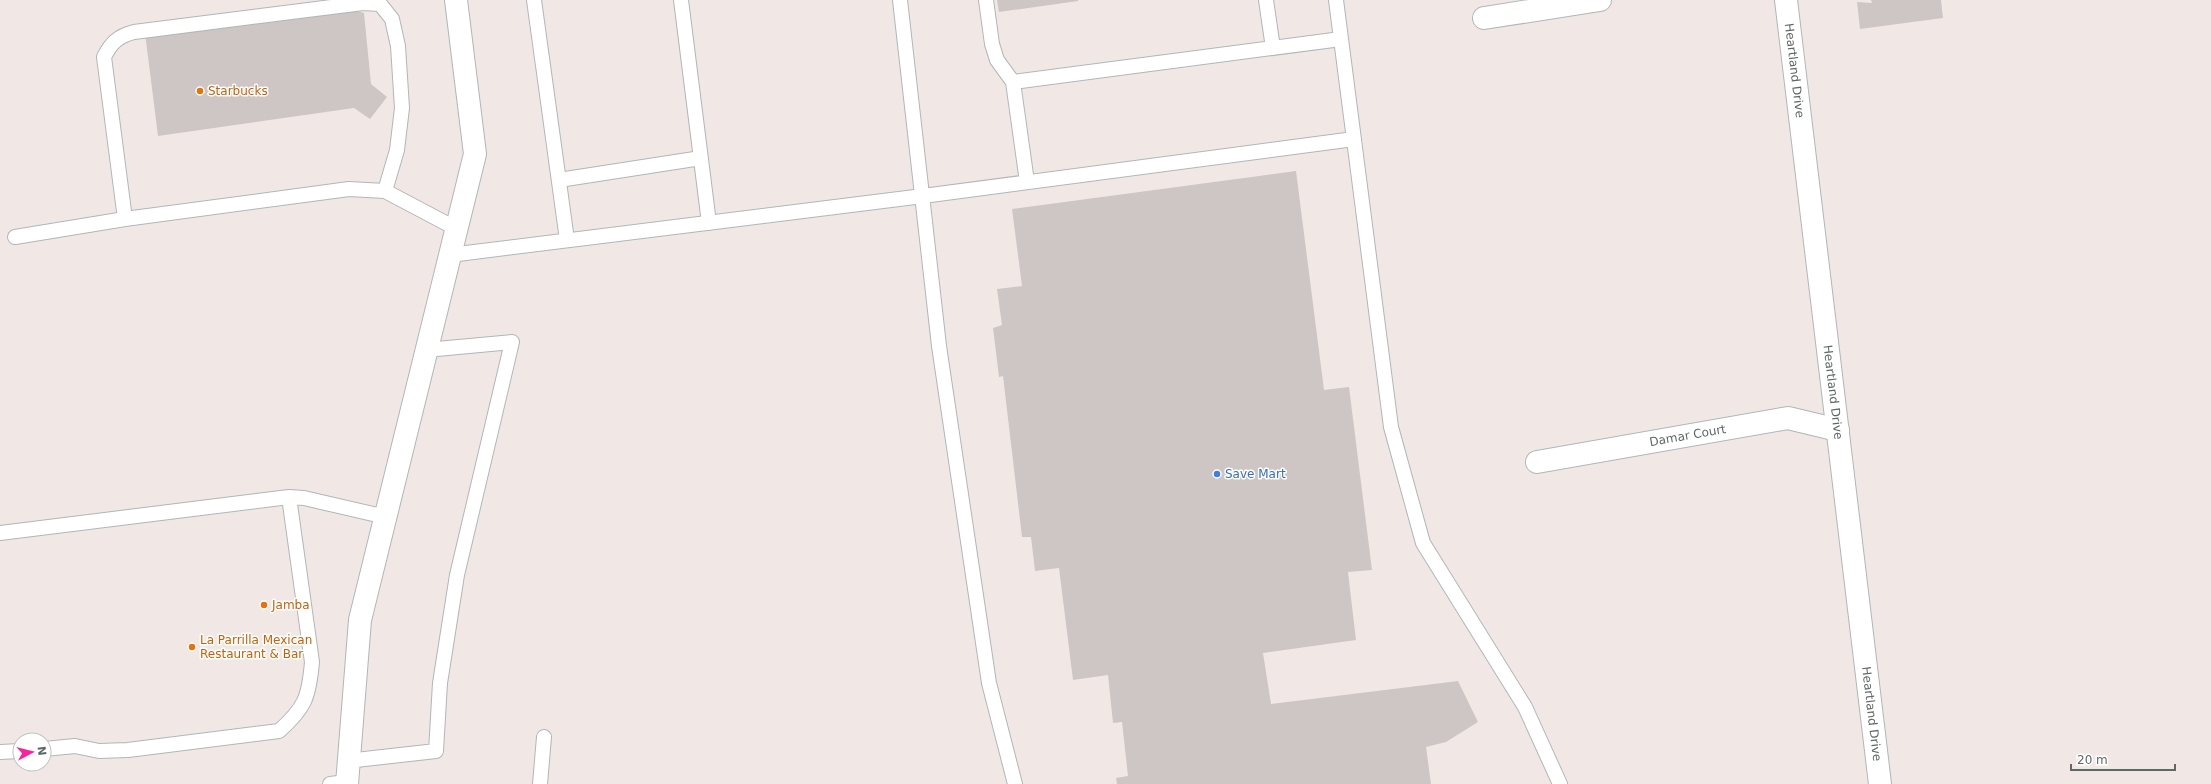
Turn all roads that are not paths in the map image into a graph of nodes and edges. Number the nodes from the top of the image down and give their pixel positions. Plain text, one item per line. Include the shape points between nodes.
1 (456, 0) edge
2 (534, 0) edge
3 (681, 0) edge
4 (900, 0) edge
5 (986, 0) edge
6 (1266, 0) edge
7 (1336, 0) edge
8 (1600, 0) edge
9 (1786, 0) edge
10 (1484, 18) dead end
11 (1341, 38) junction
12 (1273, 48) junction
13 (1013, 82) junction
14 (1354, 140) junction
15 (701, 158) junction
16 (559, 180) junction
17 (1027, 182) junction
18 (385, 191) junction
19 (923, 196) junction
20 (125, 219) junction
21 (709, 223) junction
22 (457, 229) junction
23 (15, 237) dead end
24 (567, 240) junction
25 (450, 255) junction
26 (426, 350) junction
27 (1838, 430) junction
28 (1537, 462) dead end
29 (289, 497) junction
30 (386, 517) junction
31 (0, 533) edge
32 (544, 737) dead end
33 (52, 748) edge
34 (12, 751) edge
35 (0, 752) edge
36 (343, 778) edge
37 (540, 784) edge
38 (1015, 784) edge
39 (1560, 784) edge
40 (1880, 784) edge

1 - 22 street via 475,154
2 - 16 lane
3 - 15 lane
4 - 19 lane
5 - 13 lane via 996,60
6 - 12 lane
7 - 11 lane
8 - 10 street
9 - 27 street, Heartland Drive
11 - 12 lane
11 - 14 lane
12 - 13 lane
13 - 17 lane
14 - 17 lane
14 - 39 lane via 1391,427 1423,543 1525,707
15 - 16 lane
15 - 21 lane
16 - 24 lane
17 - 19 lane
18 - 20 lane via 349,189
18 - 20 lane via 397,150 402,108 398,46 392,19 380,4 363,3 122,34 110,45 104,57
18 - 22 lane
19 - 21 lane
19 - 38 lane via 939,346 990,683
20 - 23 lane
21 - 24 lane
22 - 25 street
24 - 25 lane
25 - 26 street
26 - 30 street
26 - 36 lane via 512,342 457,575 440,683 436,751
27 - 28 street, Damar Court via 1788,418
27 - 40 street, Heartland Drive
29 - 30 lane via 304,498
29 - 31 lane
29 - 33 lane via 312,662 310,690 297,715 279,731 128,750 100,751 75,746
30 - 36 street via 360,620
32 - 37 lane
34 - 35 lane

